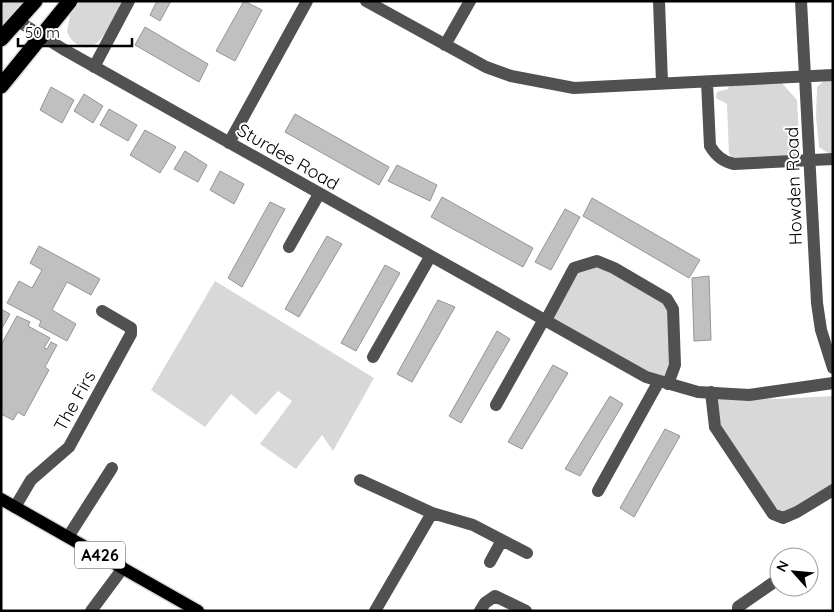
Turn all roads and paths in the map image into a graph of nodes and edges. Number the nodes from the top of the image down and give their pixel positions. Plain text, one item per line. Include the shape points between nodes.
1 (36, 1) edge
2 (70, 1) edge
3 (129, 1) edge
4 (307, 1) edge
5 (366, 1) edge
6 (470, 1) edge
7 (659, 1) edge
8 (801, 1) edge
9 (18, 21) junction
10 (43, 36) junction
11 (1, 39) edge
12 (445, 45) junction
13 (94, 67) junction
14 (806, 75) junction
15 (833, 75) edge
16 (707, 82) junction
17 (662, 84) junction
18 (1, 86) edge
19 (229, 143) junction
20 (833, 159) edge
21 (811, 160) junction
22 (318, 194) junction
23 (289, 246) dead end
24 (430, 257) junction
25 (102, 311) dead end
26 (544, 322) junction
27 (373, 358) dead end
28 (833, 368) edge
29 (664, 383) junction
30 (833, 383) edge
31 (711, 392) junction
32 (496, 405) dead end
33 (112, 468) dead end
34 (360, 480) dead end
35 (598, 490) dead end
36 (833, 490) edge
37 (1, 499) edge
38 (16, 507) junction
39 (432, 513) junction
40 (68, 537) junction
41 (502, 540) junction
42 (527, 553) dead end
43 (490, 562) dead end
44 (123, 568) junction
45 (769, 586) edge
46 (91, 611) edge
47 (198, 611) edge
48 (375, 611) edge
49 (480, 611) edge
50 (526, 611) edge
51 (738, 611) edge

1 - 9 highway
2 - 10 highway
3 - 13 street
4 - 19 street
5 - 12 street
6 - 12 street
7 - 17 street
8 - 14 street, Howden Road
9 - 10 street, Sturdee Road
9 - 11 highway
10 - 13 street, Sturdee Road
10 - 18 highway
12 - 17 street via 486,67 535,82 574,88
13 - 19 street, Sturdee Road
14 - 15 street
14 - 16 street
14 - 21 street, Howden Road
16 - 17 street
16 - 21 street via 710,146 720,159 734,164
19 - 22 street, Sturdee Road
20 - 21 street
21 - 28 street, Howden Road via 817,303 821,330
22 - 23 street
22 - 24 street, Sturdee Road
24 - 26 street, Sturdee Road
24 - 27 street
25 - 38 street, The Firs via 131,328 131,334 69,448 31,480
26 - 29 street, Sturdee Road via 646,377
26 - 29 street via 574,268 597,261 614,268 668,299 673,309 675,365
26 - 32 street
29 - 31 street, Sturdee Road
29 - 35 street
30 - 31 street, Sturdee Road via 749,395
31 - 36 street via 715,427 773,514 783,518
33 - 40 street
34 - 39 street
37 - 38 main road, A426
38 - 40 main road, A426
39 - 41 street via 473,525
39 - 48 street
40 - 44 main road, A426
41 - 42 street
41 - 43 street
44 - 46 street
44 - 47 main road, A426
45 - 51 street via 738,607
49 - 50 street via 495,596

